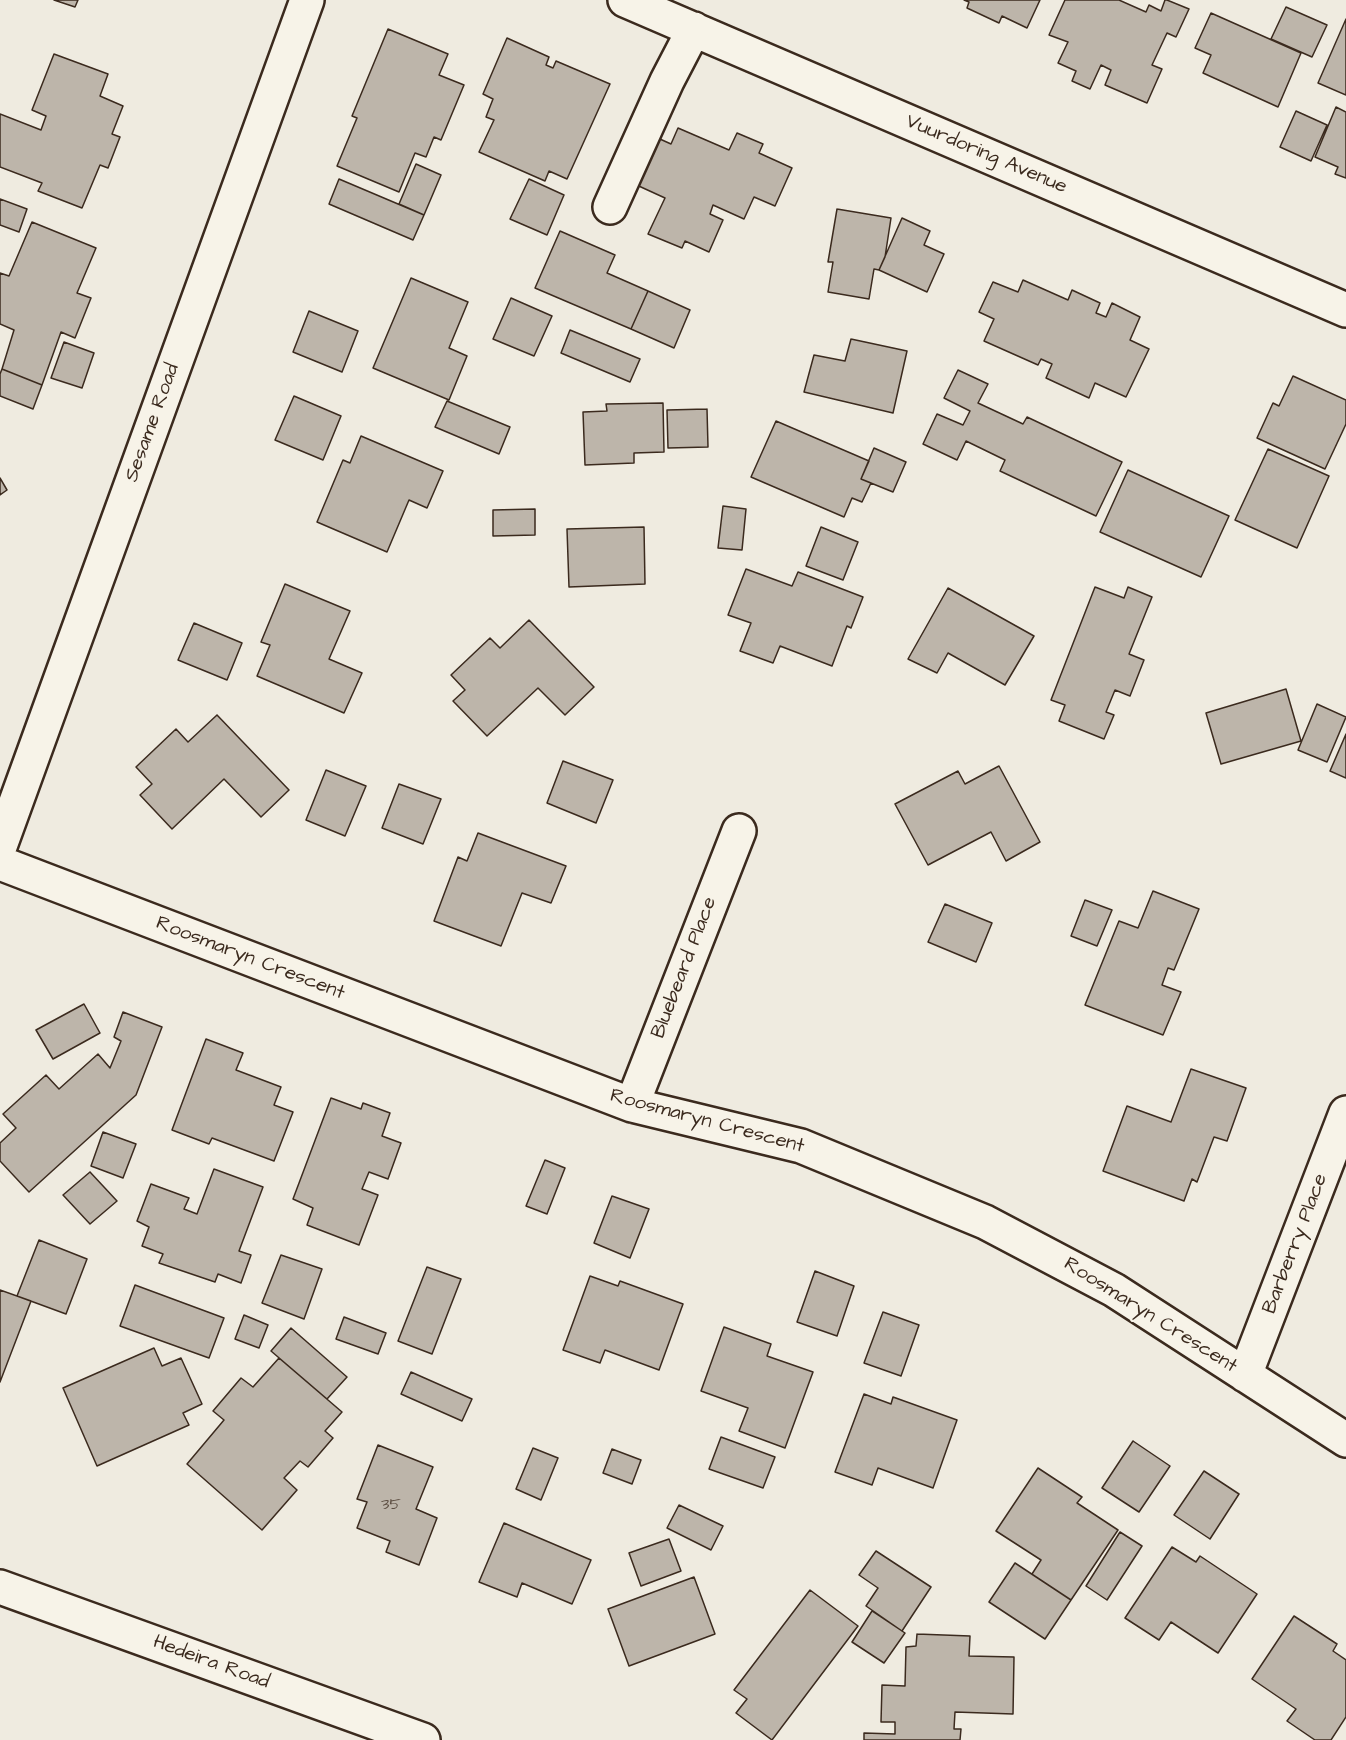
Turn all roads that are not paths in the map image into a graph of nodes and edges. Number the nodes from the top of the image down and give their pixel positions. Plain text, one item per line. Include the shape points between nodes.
1 (307, 0) edge
2 (625, 0) edge
3 (694, 29) junction
4 (610, 207) dead end
5 (1346, 310) edge
6 (739, 831) dead end
7 (0, 846) edge
8 (0, 863) edge
9 (632, 1105) junction
10 (1346, 1113) edge
11 (1245, 1375) junction
12 (1346, 1440) edge
13 (0, 1587) edge
14 (423, 1740) edge

1 - 7 street, Sesame Road
2 - 3 street, Vuurdoring Avenue
3 - 4 street
3 - 5 street, Vuurdoring Avenue
6 - 9 street, Bluebeard Place
8 - 9 street, Roosmaryn Crescent
9 - 11 street, Roosmaryn Crescent via 801,1146 985,1222 1114,1290
10 - 11 street, Barberry Place
11 - 12 street, Roosmaryn Crescent
13 - 14 street, Hedeira Road

